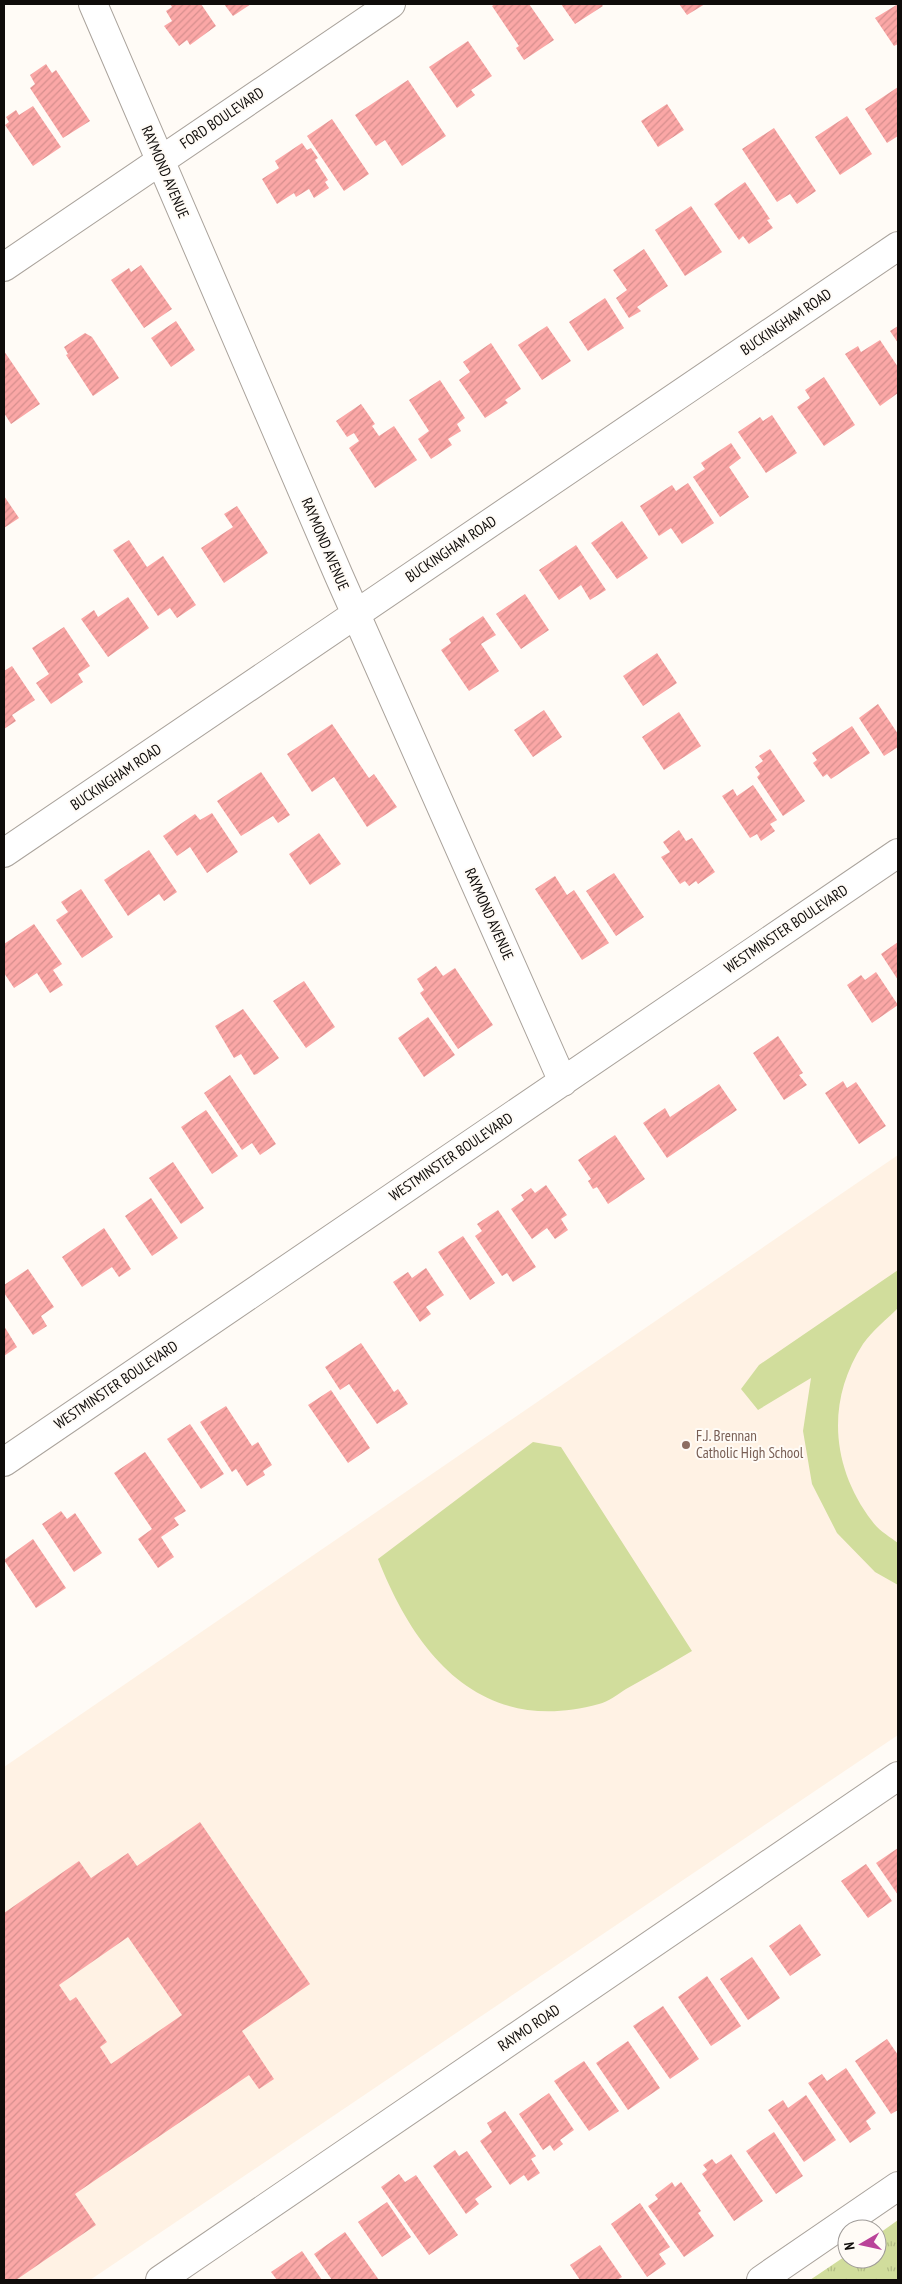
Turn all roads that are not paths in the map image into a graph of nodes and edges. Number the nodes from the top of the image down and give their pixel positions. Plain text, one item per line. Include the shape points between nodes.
1 (93, 4) edge
2 (391, 4) edge
3 (160, 160) junction
4 (898, 246) edge
5 (4, 268) edge
6 (356, 614) junction
7 (4, 853) edge
8 (898, 853) edge
9 (563, 1082) junction
10 (4, 1462) edge
11 (898, 1776) edge
12 (898, 2186) edge
13 (160, 2280) edge
14 (761, 2280) edge

1 - 3 street, RAYMOND AVENUE
2 - 3 street, FORD BOULEVARD
3 - 5 street, FORD BOULEVARD
3 - 6 street, RAYMOND AVENUE
4 - 6 street, BUCKINGHAM ROAD
6 - 7 street, BUCKINGHAM ROAD
6 - 9 street, RAYMOND AVENUE
8 - 9 street, WESTMINSTER BOULEVARD
9 - 10 street, WESTMINSTER BOULEVARD
11 - 13 street, RAYMO ROAD
12 - 14 street

